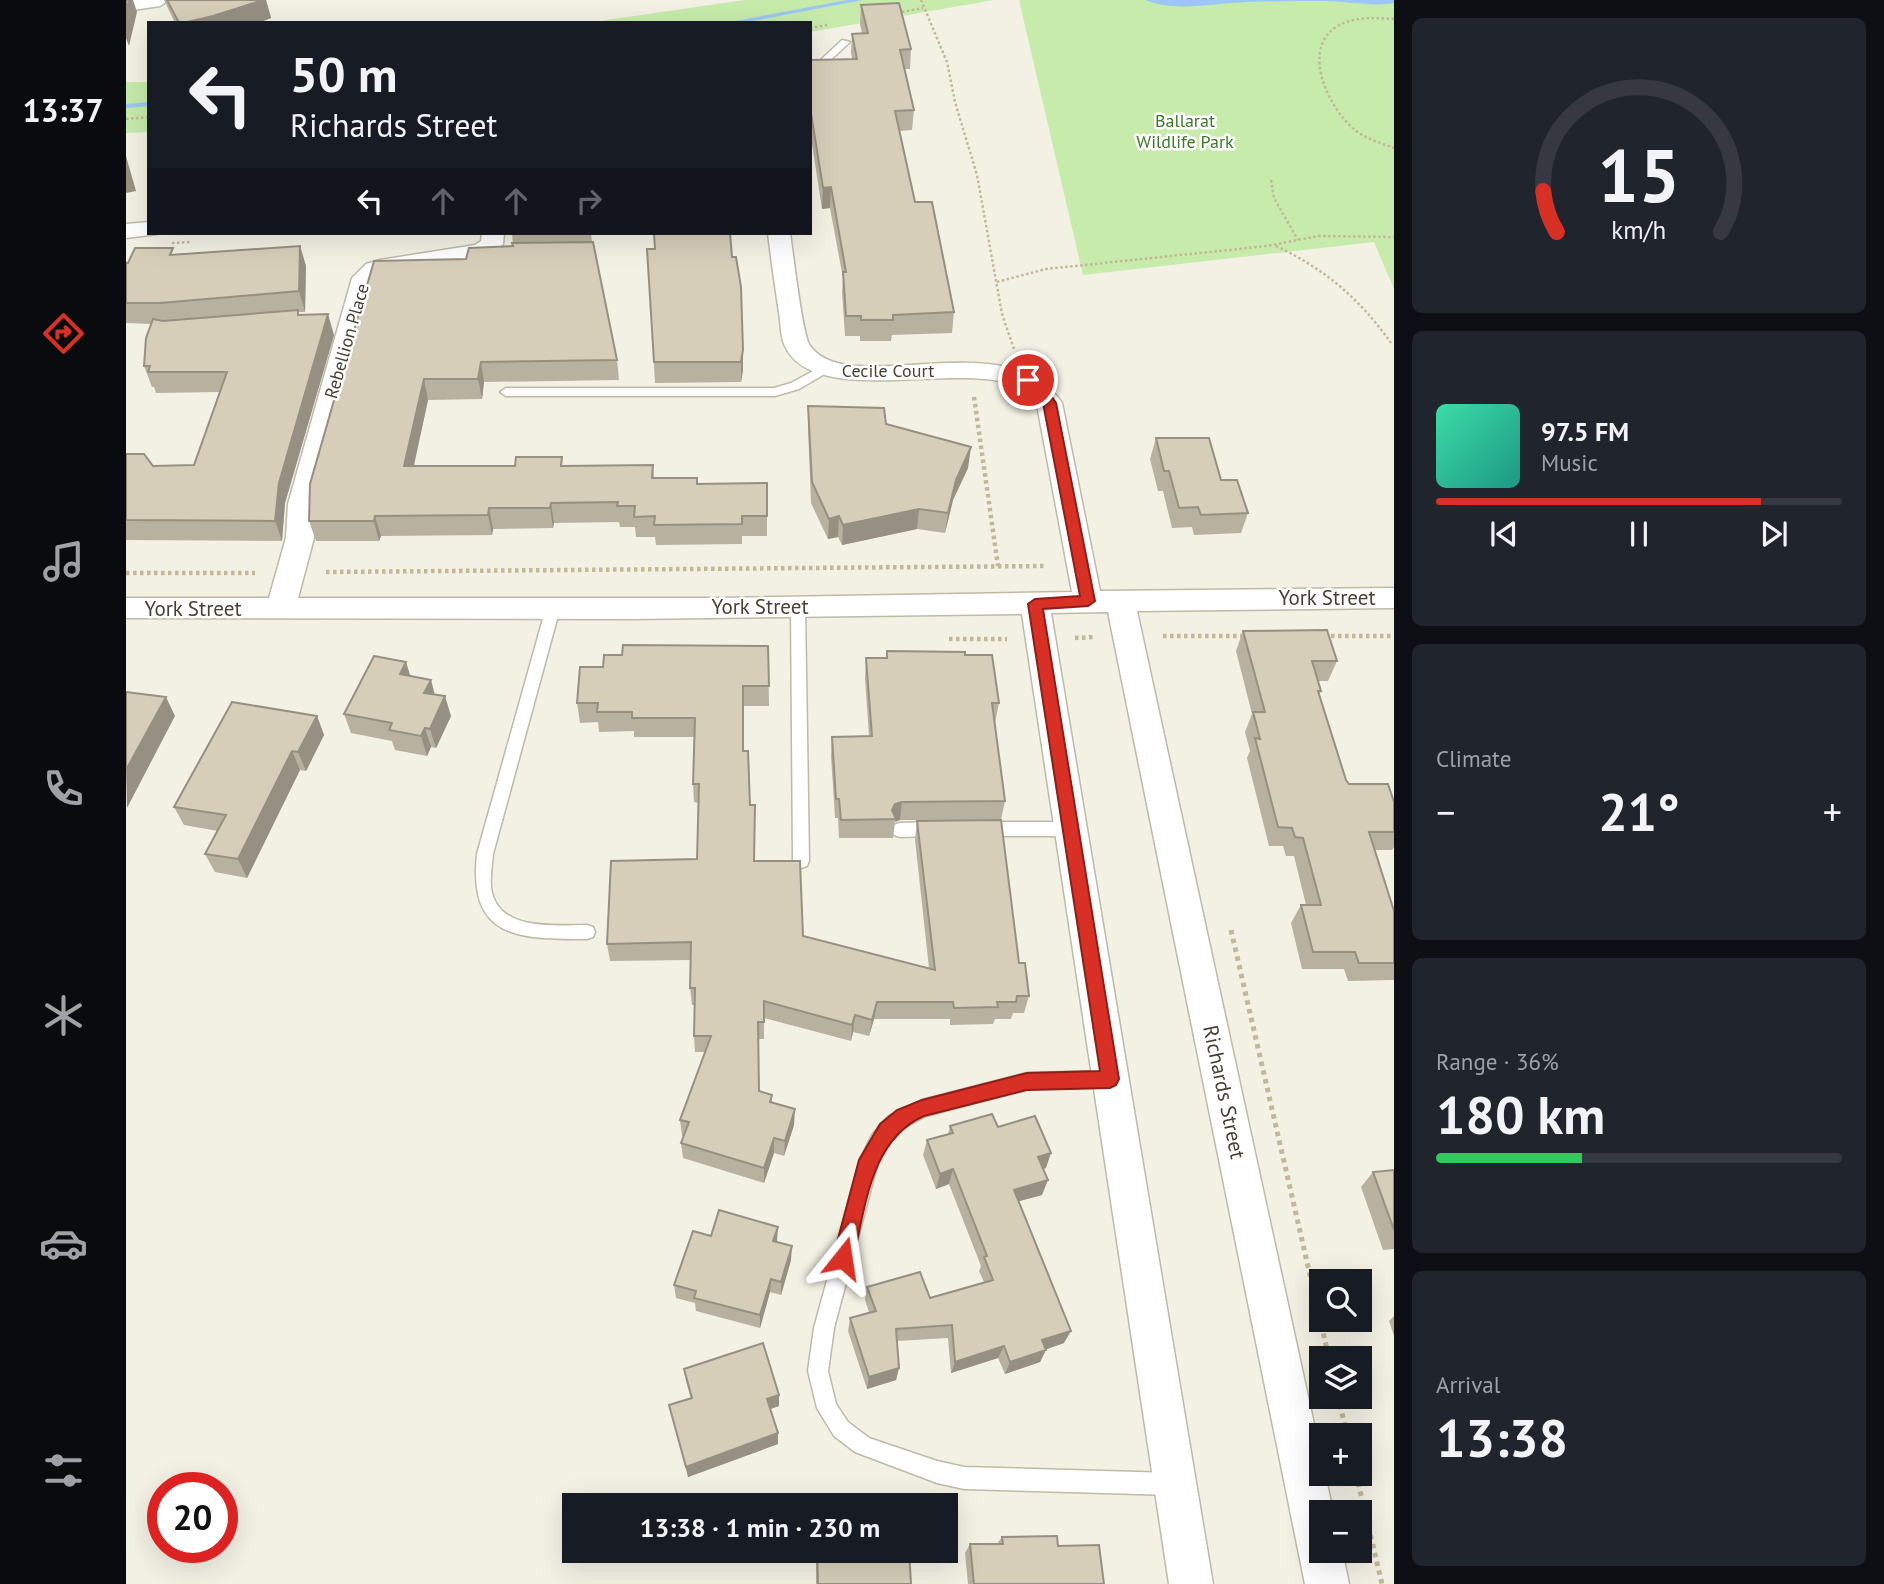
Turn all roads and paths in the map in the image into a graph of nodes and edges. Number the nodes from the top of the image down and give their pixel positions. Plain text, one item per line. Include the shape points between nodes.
1 (160, 0) edge
2 (921, 0) edge
3 (126, 5) edge
4 (923, 8) junction
5 (885, 15) edge
6 (1394, 19) edge
7 (835, 24) dead end
8 (812, 28) edge
9 (845, 42) dead end
10 (812, 74) edge
11 (147, 117) edge
12 (126, 119) edge
13 (1394, 148) edge
14 (1271, 180) dead end
15 (147, 229) edge
16 (126, 231) edge
17 (493, 235) edge
18 (779, 235) edge
19 (1394, 237) edge
20 (1298, 240) junction
21 (1275, 245) junction
22 (471, 254) junction
23 (510, 254) edge
24 (997, 282) junction
25 (352, 317) junction
26 (325, 320) edge
27 (1391, 343) dead end
28 (824, 369) junction
29 (970, 371) junction
30 (1020, 377) junction
31 (506, 391) dead end
32 (1082, 565) junction
33 (998, 566) junction
34 (126, 573) edge
35 (282, 573) junction
36 (1394, 598) edge
37 (1104, 601) junction
38 (1035, 604) junction
39 (798, 607) junction
40 (126, 608) edge
41 (272, 608) junction
42 (553, 608) junction
43 (1259, 636) edge
44 (1313, 636) edge
45 (1394, 636) edge
46 (1167, 649) dead end
47 (1071, 829) junction
48 (900, 830) dead end
49 (801, 861) edge
50 (1229, 921) dead end
51 (587, 932) dead end
52 (1110, 1079) junction
53 (1326, 1346) edge
54 (1175, 1484) junction
55 (1359, 1486) edge
56 (1191, 1584) edge
57 (1327, 1584) edge
58 (1382, 1584) edge

1 - 3 street
2 - 4 path
4 - 5 path
4 - 24 path via 947,62 977,175
6 - 13 path via 1339,26 1325,37 1319,57 1325,88 1340,115 1357,131
7 - 8 path
9 - 10 lane
11 - 12 path
14 - 20 path via 1274,198
15 - 16 street
17 - 22 street via 492,244
18 - 28 street, Cecile Court via 796,344 806,360
19 - 20 path
20 - 21 path
21 - 24 path via 1046,269
21 - 27 path via 1341,283
22 - 23 street, Rebellion Place
22 - 25 street, Rebellion Place via 374,269 361,284
24 - 30 path
25 - 26 street
25 - 35 street, Rebellion Place via 301,504 300,538
28 - 29 street, Cecile Court
28 - 31 lane via 775,392
29 - 30 street, Cecile Court
29 - 33 path
30 - 32 street, Richards Street via 1038,387 1049,403
32 - 33 path
32 - 37 street, Richards Street
33 - 35 path
34 - 35 path
35 - 41 street, Rebellion Place
36 - 37 street, York Street
37 - 38 street, York Street
37 - 57 street, Richards Street
38 - 39 street, York Street
38 - 47 street
39 - 42 street, York Street
39 - 49 lane
40 - 41 street, York Street
41 - 42 street, York Street
42 - 51 lane via 482,879 486,902 505,923 537,932
43 - 46 path via 1164,636
44 - 45 path
47 - 48 lane
47 - 52 street
50 - 53 path
52 - 54 street
52 - 54 lane via 1014,1084 922,1108 887,1130 869,1160 824,1328 819,1384 834,1420 862,1445 951,1476
54 - 56 street
55 - 58 path

